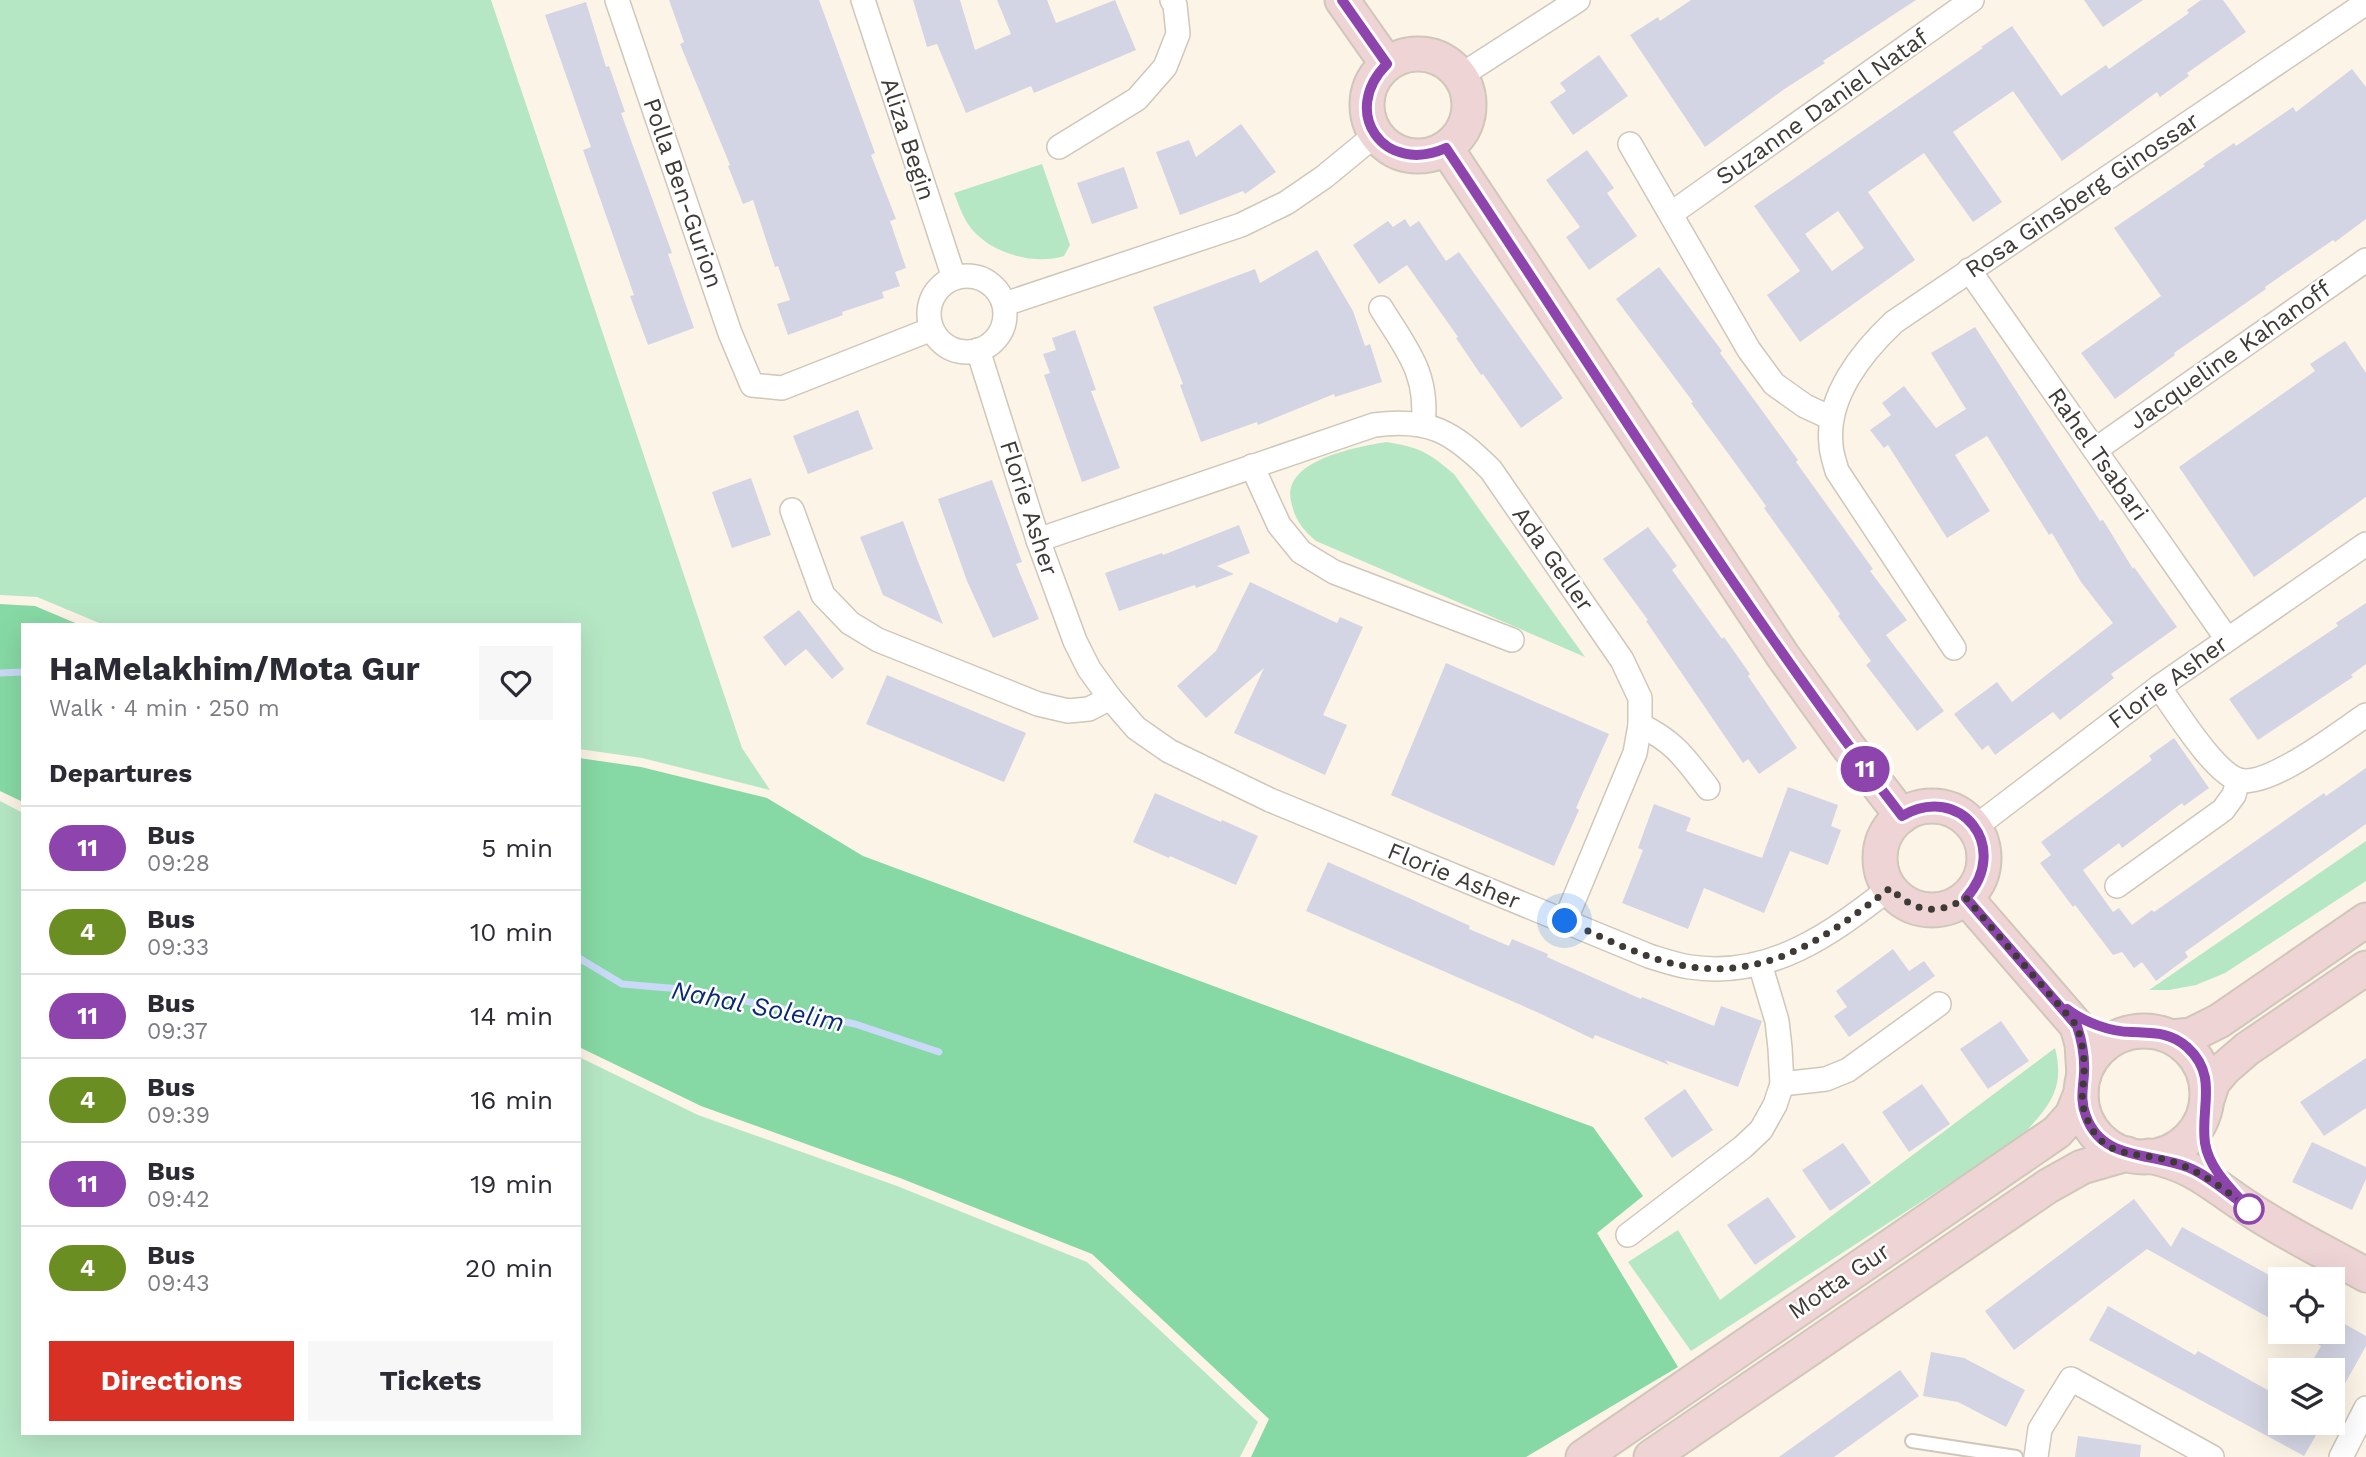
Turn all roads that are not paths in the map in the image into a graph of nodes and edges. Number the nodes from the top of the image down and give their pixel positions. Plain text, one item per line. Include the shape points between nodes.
1 (617, 0) edge
2 (863, 0) edge
3 (1172, 0) edge
4 (1342, 0) edge
5 (1578, 0) edge
6 (1972, 0) edge
7 (2366, 3) edge
8 (1387, 64) junction
9 (1460, 76) junction
10 (1375, 135) junction
11 (1630, 144) dead end
12 (1059, 147) dead end
13 (1446, 148) junction
14 (1672, 213) junction
15 (2366, 260) edge
16 (1969, 270) junction
17 (954, 278) junction
18 (1005, 304) junction
19 (1381, 308) dead end
20 (932, 329) junction
21 (978, 350) junction
22 (1831, 418) junction
23 (1423, 425) junction
24 (2095, 450) junction
25 (1252, 466) junction
26 (792, 510) dead end
27 (1038, 540) junction
28 (2366, 544) edge
29 (2227, 639) junction
30 (1512, 640) dead end
31 (1954, 648) dead end
32 (2159, 687) junction
33 (1110, 698) junction
34 (2366, 715) edge
35 (1640, 725) junction
36 (2238, 780) junction
37 (1708, 788) dead end
38 (1902, 816) junction
39 (1975, 828) junction
40 (2117, 886) dead end
41 (1890, 888) junction
42 (1966, 898) junction
43 (2366, 920) edge
44 (1565, 921) junction
45 (1760, 964) junction
46 (2366, 968) edge
47 (2056, 1001) junction
48 (1939, 1004) dead end
49 (2132, 1032) junction
50 (2172, 1037) junction
51 (1782, 1084) junction
52 (2083, 1084) junction
53 (2206, 1105) junction
54 (2138, 1155) junction
55 (2249, 1209) junction
56 (1628, 1235) dead end
57 (2366, 1275) edge
58 (2366, 1408) edge
59 (1912, 1441) dead end
60 (1583, 1457) edge
61 (1651, 1457) edge
62 (2016, 1457) edge
63 (2036, 1457) edge
64 (2211, 1457) edge
65 (2340, 1457) edge

1 - 20 street, Polla Ben-Gurion via 730,334 752,385 782,388
2 - 17 street, Aliza Begin
3 - 12 street via 1178,34 1165,67 1137,99
4 - 8 street
5 - 9 street
6 - 14 street, Suzanne Daniel Nataf
7 - 16 street, Rosa Ginsberg Ginossar
8 - 9 street via 1401,56 1434,56
8 - 10 street via 1368,89 1367,112
9 - 13 street via 1467,90 1468,115 1458,137
10 - 13 street via 1393,150 1416,157
10 - 18 street via 1286,203 1241,225
11 - 14 street
13 - 38 street via 1783,656
14 - 22 street via 1749,350 1774,384
15 - 24 street, Jacqueline Kahanoff
16 - 22 street, Rosa Ginsberg Ginossar via 1874,341 1857,362
16 - 24 street, Rahel Tsabari
17 - 18 street via 979,277 999,292
17 - 20 street via 935,293 929,313
18 - 21 street via 1001,332 993,343
19 - 23 street via 1419,369 1424,389
20 - 21 street via 959,352
21 - 27 street, Florie Asher
22 - 31 street via 1830,444 1837,471
23 - 25 street, Ada Geller via 1374,425
23 - 35 street, Ada Geller via 1470,448 1491,470 1622,660 1640,698
24 - 29 street, Rahel Tsabari
25 - 27 street, Ada Geller
25 - 30 street via 1279,525 1301,552 1334,572
26 - 33 street via 824,595 849,623 878,640 1038,704 1068,711 1089,709
27 - 33 street, Florie Asher via 1075,641
28 - 29 street, Florie Asher
29 - 32 street, Florie Asher
32 - 36 street via 2208,755
32 - 39 street, Florie Asher
33 - 44 street, Florie Asher via 1136,728 1216,776
34 - 36 street via 2274,774
35 - 37 street via 1663,736
35 - 44 street, Ada Geller via 1625,780
36 - 40 street via 2223,810
38 - 39 street via 1935,806 1957,813
38 - 41 street via 1892,825 1881,849 1883,876
39 - 42 street via 1984,864
41 - 42 street via 1900,898 1926,909 1940,909
41 - 45 street, Florie Asher via 1804,948
42 - 47 street
43 - 50 street via 2219,1021 2191,1035
44 - 45 street, Florie Asher via 1648,956 1690,967
45 - 51 street via 1777,1021
46 - 53 street via 2247,1049 2213,1082
47 - 49 street via 2079,1018
47 - 52 street via 2077,1026
48 - 51 street via 1848,1070 1826,1079
49 - 50 street
49 - 52 street via 2098,1050
50 - 53 street via 2199,1062 2206,1079
51 - 56 street via 1761,1129
52 - 54 street via 2084,1113 2094,1131 2109,1146
52 - 60 street, Motta Gur via 2072,1115 2057,1132
53 - 54 street via 2195,1132 2179,1146 2170,1152
53 - 55 street via 2205,1144 2210,1159
54 - 55 street via 2197,1172
54 - 61 street, Motta Gur via 2082,1167 2048,1186
55 - 57 street
58 - 65 street
59 - 62 lane
63 - 64 street via 2040,1429 2071,1379

